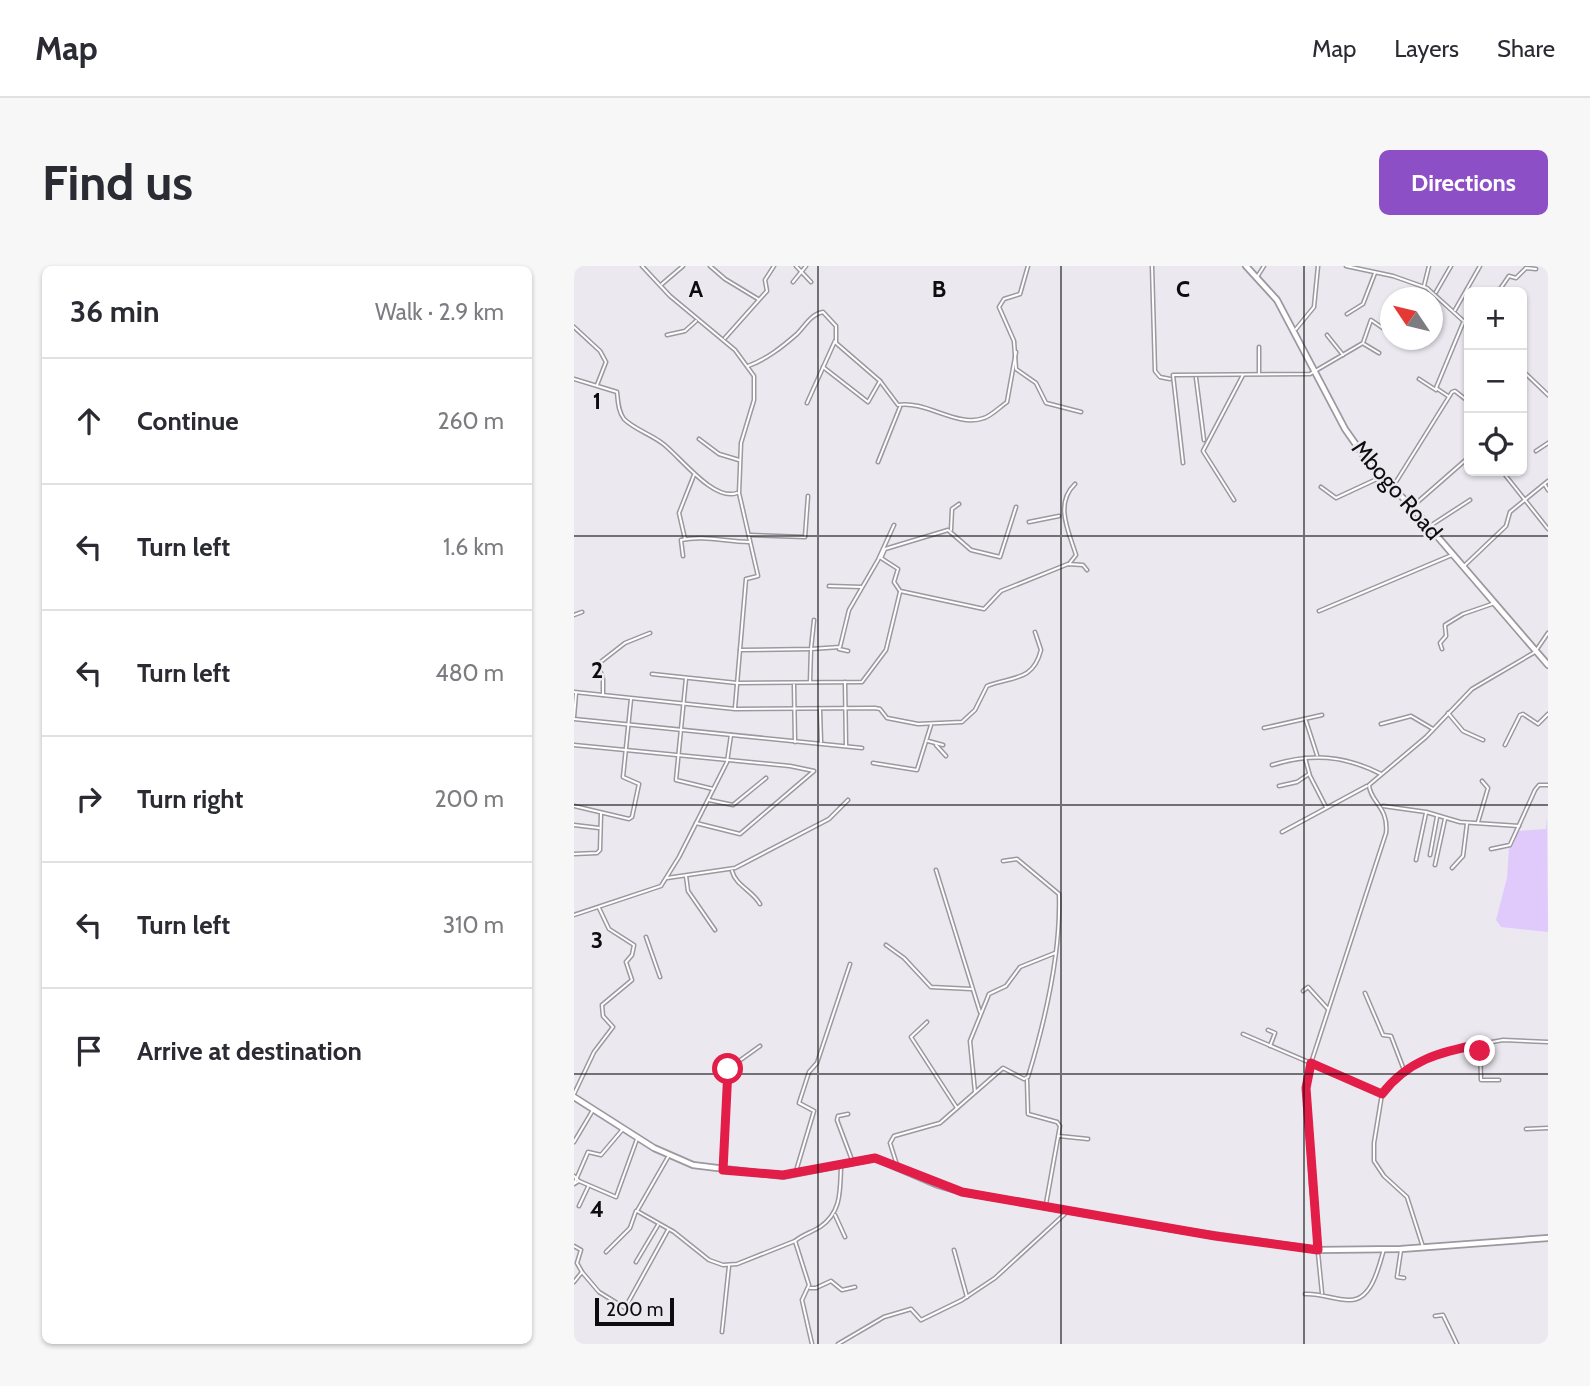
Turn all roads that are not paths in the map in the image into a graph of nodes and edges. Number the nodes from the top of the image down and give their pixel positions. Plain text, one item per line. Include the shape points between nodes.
1 (642, 266) edge
2 (683, 266) edge
3 (710, 266) edge
4 (774, 266) edge
5 (796, 266) edge
6 (806, 266) edge
7 (1028, 266) edge
8 (1152, 266) edge
9 (1246, 266) edge
10 (1264, 266) edge
11 (1318, 266) edge
12 (1346, 266) edge
13 (1429, 266) edge
14 (1451, 266) edge
15 (1480, 266) edge
16 (1536, 269) dead end
17 (801, 270) junction
18 (1375, 272) junction
19 (1257, 278) junction
20 (793, 282) dead end
21 (811, 282) dead end
22 (662, 285) junction
23 (1423, 287) joint
24 (1439, 287) edge
25 (1501, 287) edge
26 (761, 299) junction
27 (1443, 301) edge
28 (1454, 311) junction
29 (1347, 314) dead end
30 (697, 320) junction
31 (1464, 322) joint
32 (1380, 326) edge
33 (574, 327) edge
34 (1295, 330) junction
35 (667, 335) dead end
36 (1327, 335) dead end
37 (724, 339) junction
38 (835, 340) junction
39 (1363, 344) junction
40 (1259, 347) dead end
41 (1016, 352) junction
42 (1379, 353) dead end
43 (1343, 356) junction
44 (748, 366) junction
45 (823, 367) junction
46 (1317, 372) junction
47 (1244, 374) junction
48 (1259, 375) junction
49 (1527, 375) edge
50 (1196, 377) junction
51 (574, 379) edge
52 (1171, 379) junction
53 (1419, 379) dead end
54 (880, 381) junction
55 (597, 386) junction
56 (1437, 390) junction
57 (1548, 395) edge
58 (1449, 396) junction
59 (1464, 398) edge
60 (807, 402) dead end
61 (901, 406) junction
62 (1081, 412) dead end
63 (699, 439) dead end
64 (1205, 440) dead end
65 (1548, 443) edge
66 (1536, 451) dead end
67 (740, 460) junction
68 (1464, 461) edge
69 (878, 462) dead end
70 (1183, 463) dead end
71 (694, 474) junction
72 (1383, 476) junction
73 (1506, 476) edge
74 (1548, 481) edge
75 (1075, 484) dead end
76 (1544, 484) junction
77 (1394, 486) junction
78 (1321, 487) dead end
79 (1548, 491) edge
80 (739, 493) junction
81 (808, 496) dead end
82 (1234, 500) dead end
83 (1470, 500) dead end
84 (1525, 500) junction
85 (959, 504) dead end
86 (1016, 507) dead end
87 (1412, 507) junction
88 (1059, 516) dead end
89 (1030, 522) dead end
90 (894, 525) dead end
91 (1429, 526) junction
92 (1548, 529) edge
93 (951, 531) junction
94 (748, 535) junction
95 (685, 539) junction
96 (750, 541) junction
97 (1453, 554) junction
98 (683, 556) dead end
99 (1068, 564) junction
100 (1464, 567) junction
101 (1087, 570) dead end
102 (829, 586) dead end
103 (863, 587) junction
104 (900, 591) junction
105 (1494, 604) junction
106 (1319, 611) dead end
107 (582, 612) dead end
108 (574, 615) edge
109 (814, 621) dead end
110 (1035, 632) dead end
111 (1548, 633) edge
112 (650, 634) dead end
113 (811, 649) junction
114 (839, 649) junction
115 (1442, 649) dead end
116 (740, 650) junction
117 (848, 651) dead end
118 (1535, 652) junction
119 (1548, 665) edge
120 (652, 674) dead end
121 (686, 678) junction
122 (845, 682) junction
123 (737, 683) junction
124 (810, 683) junction
125 (794, 684) junction
126 (575, 692) edge
127 (603, 695) junction
128 (631, 698) junction
129 (683, 703) junction
130 (735, 709) junction
131 (820, 709) junction
132 (846, 709) junction
133 (794, 710) junction
134 (1447, 713) junction
135 (1548, 714) edge
136 (1322, 715) dead end
137 (574, 718) edge
138 (1306, 720) junction
139 (629, 724) junction
140 (931, 724) junction
141 (1381, 724) dead end
142 (1264, 728) dead end
143 (680, 729) junction
144 (1433, 729) junction
145 (731, 735) junction
146 (927, 740) junction
147 (1483, 740) dead end
148 (795, 741) junction
149 (821, 744) junction
150 (936, 744) junction
151 (574, 745) edge
152 (943, 745) dead end
153 (1505, 745) dead end
154 (846, 747) junction
155 (862, 748) dead end
156 (626, 752) junction
157 (1317, 755) junction
158 (946, 756) dead end
159 (678, 757) junction
160 (1305, 757) junction
161 (727, 762) junction
162 (873, 763) dead end
163 (1272, 765) dead end
164 (1309, 774) junction
165 (1381, 774) junction
166 (766, 778) dead end
167 (1482, 781) dead end
168 (1369, 785) junction
169 (1548, 785) edge
170 (1279, 786) dead end
171 (714, 789) junction
172 (708, 800) junction
173 (848, 800) dead end
174 (574, 806) edge
175 (1382, 806) junction
176 (1326, 807) junction
177 (601, 811) junction
178 (1426, 812) junction
179 (1438, 816) junction
180 (1445, 818) junction
181 (696, 823) junction
182 (1467, 823) junction
183 (1477, 823) junction
184 (1519, 826) junction
185 (575, 827) edge
186 (600, 828) junction
187 (1282, 832) dead end
188 (1491, 849) dead end
189 (574, 854) edge
190 (1430, 855) dead end
191 (1416, 860) dead end
192 (1003, 861) dead end
193 (1435, 865) dead end
194 (1452, 868) dead end
195 (731, 870) junction
196 (936, 870) dead end
197 (686, 875) junction
198 (666, 878) junction
199 (760, 904) dead end
200 (599, 907) junction
201 (574, 915) edge
202 (715, 930) dead end
203 (646, 937) dead end
204 (886, 946) dead end
205 (1056, 953) junction
206 (850, 964) dead end
207 (660, 977) dead end
208 (972, 989) junction
209 (1303, 991) dead end
210 (1365, 993) dead end
211 (1329, 1009) junction
212 (980, 1013) junction
213 (927, 1022) dead end
214 (1268, 1030) dead end
215 (1244, 1034) dead end
216 (1548, 1042) edge
217 (1480, 1044) junction
218 (760, 1046) dead end
219 (1270, 1047) junction
220 (1311, 1063) junction
221 (1405, 1071) junction
222 (1027, 1079) junction
223 (1499, 1080) dead end
224 (975, 1093) junction
225 (1382, 1094) junction
226 (574, 1096) edge
227 (594, 1109) junction
228 (958, 1109) junction
229 (848, 1114) dead end
230 (1548, 1128) edge
231 (623, 1129) junction
232 (1526, 1129) dead end
233 (1058, 1136) junction
234 (637, 1138) junction
235 (1088, 1139) dead end
236 (574, 1142) edge
237 (668, 1156) junction
238 (852, 1160) junction
239 (842, 1163) junction
240 (897, 1166) junction
241 (723, 1170) junction
242 (794, 1174) junction
243 (575, 1176) edge
244 (576, 1183) edge
245 (588, 1186) junction
246 (579, 1206) dead end
247 (1045, 1207) junction
248 (637, 1210) junction
249 (1068, 1211) junction
250 (834, 1214) junction
251 (659, 1224) junction
252 (669, 1229) junction
253 (845, 1237) dead end
254 (1548, 1238) edge
255 (795, 1241) junction
256 (574, 1246) edge
257 (1423, 1247) junction
258 (1384, 1249) junction
259 (1401, 1249) junction
260 (954, 1250) dead end
261 (1318, 1250) junction
262 (606, 1252) dead end
263 (636, 1262) dead end
264 (729, 1265) junction
265 (582, 1272) junction
266 (1404, 1278) dead end
267 (574, 1282) edge
268 (809, 1287) junction
269 (855, 1287) dead end
270 (1322, 1293) junction
271 (1306, 1294) dead end
272 (967, 1297) junction
273 (1435, 1316) dead end
274 (722, 1332) dead end
275 (812, 1344) edge
276 (838, 1344) edge
277 (1457, 1344) edge

1 - 22 street
2 - 22 street
3 - 26 street
4 - 26 street
5 - 17 street
6 - 17 street
7 - 41 street via 1020,293 1004,299 999,307
8 - 52 street via 1155,371
9 - 19 street, Mbogo Road
10 - 19 street
11 - 34 street via 1314,307
12 - 18 street
13 - 23 street
14 - 24 street
15 - 28 street
16 - 25 street via 1526,268 1516,278 1508,276
17 - 20 street
17 - 21 street
18 - 23 street
18 - 29 street via 1363,304
19 - 34 street, Mbogo Road
22 - 30 street
26 - 37 street
27 - 28 street
28 - 31 street
30 - 35 street via 685,331
30 - 37 street
31 - 56 street
32 - 39 street via 1371,320
33 - 55 street via 606,362
34 - 46 street, Mbogo Road
36 - 43 street
37 - 44 street
38 - 44 street via 835,323 821,312 776,351
38 - 45 street
38 - 54 street
39 - 42 street
39 - 43 street
40 - 48 street
41 - 61 street via 1007,402 983,419 967,419 912,403
41 - 62 street via 1016,369 1036,383 1046,403
43 - 46 street
44 - 67 street via 756,383
45 - 54 street via 868,402
45 - 60 street
46 - 48 street
46 - 72 street, Mbogo Road via 1345,429
47 - 48 street
47 - 50 street
47 - 82 street via 1203,451
49 - 57 street
50 - 52 street via 1175,374
50 - 64 street
51 - 55 street
52 - 70 street
53 - 56 street
54 - 61 street
55 - 71 street via 617,392 625,419 666,446
56 - 58 street
58 - 59 street via 1455,391
58 - 77 street
61 - 69 street
63 - 67 street via 719,454
65 - 66 street
67 - 80 street
68 - 87 street
71 - 80 street via 728,495
71 - 95 street via 679,513
72 - 77 street, Mbogo Road
72 - 78 street via 1336,498
73 - 84 street
74 - 76 street
75 - 99 street via 1066,492 1064,503 1068,537 1076,555
76 - 79 street
76 - 84 street
77 - 87 street, Mbogo Road
80 - 94 street
81 - 94 street via 805,537
83 - 91 street
84 - 92 street
84 - 100 street
85 - 93 street via 952,509
86 - 93 street via 1000,557 971,550
87 - 91 street, Mbogo Road
88 - 89 street
90 - 103 street
91 - 97 street, Mbogo Road
93 - 104 street via 885,549 881,558 898,569 894,582
94 - 96 street
95 - 96 street
95 - 98 street via 681,540
96 - 116 street via 758,576 746,579
97 - 100 street, Mbogo Road
97 - 106 street
99 - 101 street via 1083,565
99 - 104 street via 1001,591 987,608
100 - 105 street, Mbogo Road
102 - 103 street
103 - 114 street via 849,610
104 - 122 street via 883,655 862,682
105 - 115 street via 1446,625
105 - 118 street, Mbogo Road
107 - 108 street
109 - 113 street
110 - 140 street via 1041,650 1032,671 1019,680 987,686 967,720
111 - 118 street
112 - 127 street via 625,643 598,663
113 - 114 street
113 - 116 street
113 - 124 street
114 - 117 street
116 - 123 street
118 - 119 street, Mbogo Road
118 - 134 street via 1478,685
120 - 121 street
121 - 123 street
121 - 129 street
122 - 124 street
122 - 132 street
123 - 125 street
123 - 130 street
124 - 125 street
125 - 133 street
126 - 127 street
126 - 137 street
127 - 128 street
128 - 129 street
128 - 139 street
129 - 130 street
129 - 143 street
130 - 133 street
131 - 132 street
131 - 133 street
131 - 149 street
132 - 140 street via 880,709 890,719
132 - 154 street
133 - 148 street
134 - 144 street
134 - 147 street via 1463,732
135 - 153 street via 1538,724 1524,713 1520,715
136 - 138 street
137 - 139 street
138 - 142 street
138 - 157 street
139 - 143 street
139 - 156 street
140 - 146 street
141 - 144 street via 1411,716
143 - 145 street
143 - 159 street
144 - 165 street
145 - 148 street
145 - 161 street
146 - 150 street
146 - 162 street via 917,770
148 - 149 street
149 - 154 street
150 - 152 street
150 - 158 street
151 - 156 street
154 - 155 street
156 - 159 street
156 - 177 street via 623,777 639,784 632,817
157 - 160 street
157 - 165 street via 1352,761
159 - 161 street
159 - 171 street via 677,782
160 - 163 street
160 - 164 street
161 - 171 street
161 - 181 street via 814,772 740,834
164 - 170 street
164 - 176 street
165 - 168 street
166 - 172 street via 733,805
167 - 183 street via 1488,788
168 - 175 street
168 - 176 street
169 - 184 street via 1537,786
171 - 172 street
172 - 181 street
173 - 195 street via 829,820
174 - 177 street
175 - 178 street
175 - 211 street via 1387,826 1382,853
176 - 187 street
177 - 186 street
178 - 179 street
178 - 191 street
179 - 180 street
179 - 190 street
180 - 182 street
180 - 193 street
181 - 198 street
182 - 183 street
182 - 194 street via 1463,856
183 - 184 street
184 - 188 street via 1510,845
185 - 186 street
186 - 189 street via 597,853
192 - 205 street via 1017,859 1058,892
195 - 197 street
195 - 199 street via 735,881
196 - 208 street
197 - 198 street
197 - 202 street via 688,891
198 - 200 street via 654,890
200 - 201 street
200 - 226 street via 609,929 634,945 626,962 632,980 602,1004 603,1016 612,1027 594,1052
203 - 207 street
204 - 208 street via 931,987
205 - 212 street via 1020,967 1006,986 990,992
205 - 222 street
206 - 242 street via 819,1059 809,1072 799,1103 814,1113
208 - 212 street
209 - 211 street via 1308,987
210 - 221 street via 1382,1035 1391,1036
211 - 220 street
212 - 224 street via 970,1041
213 - 228 street via 911,1037
214 - 219 street via 1275,1033
215 - 219 street
216 - 217 street via 1517,1039
217 - 221 street via 1428,1056
217 - 223 street via 1481,1078
218 - 241 street via 728,1069
219 - 220 street
220 - 225 street
220 - 261 street via 1306,1088
221 - 225 street
222 - 224 street via 1003,1068
222 - 233 street via 1028,1114 1058,1123
224 - 228 street
225 - 257 street via 1374,1161 1407,1197
226 - 227 street
227 - 231 street
227 - 236 street
228 - 240 street via 932,1128 892,1138
229 - 238 street via 837,1120
230 - 232 street
231 - 234 street
231 - 243 street via 601,1155 588,1152
233 - 235 street
233 - 247 street
234 - 237 street
234 - 245 street via 616,1197
237 - 241 street
237 - 248 street
238 - 239 street
238 - 240 street via 875,1158
239 - 242 street
239 - 250 street
240 - 247 street via 953,1190
241 - 242 street
243 - 244 street
244 - 245 street
245 - 246 street
247 - 249 street
248 - 251 street
248 - 262 street via 630,1227
249 - 261 street
249 - 272 street via 995,1278
250 - 253 street
250 - 255 street
251 - 252 street
251 - 263 street
252 - 264 street via 709,1260
252 - 265 street via 625,1308 599,1292
254 - 257 street
255 - 264 street
255 - 268 street
256 - 265 street via 581,1250 577,1263
257 - 259 street
258 - 259 street
258 - 261 street
258 - 270 street via 1375,1279 1365,1292 1350,1300
259 - 266 street via 1397,1275
260 - 272 street
261 - 270 street
264 - 274 street
265 - 267 street
268 - 269 street via 831,1281 842,1290
268 - 275 street via 802,1302
270 - 271 street
272 - 276 street via 921,1320 911,1309 890,1314
273 - 277 street via 1443,1315

